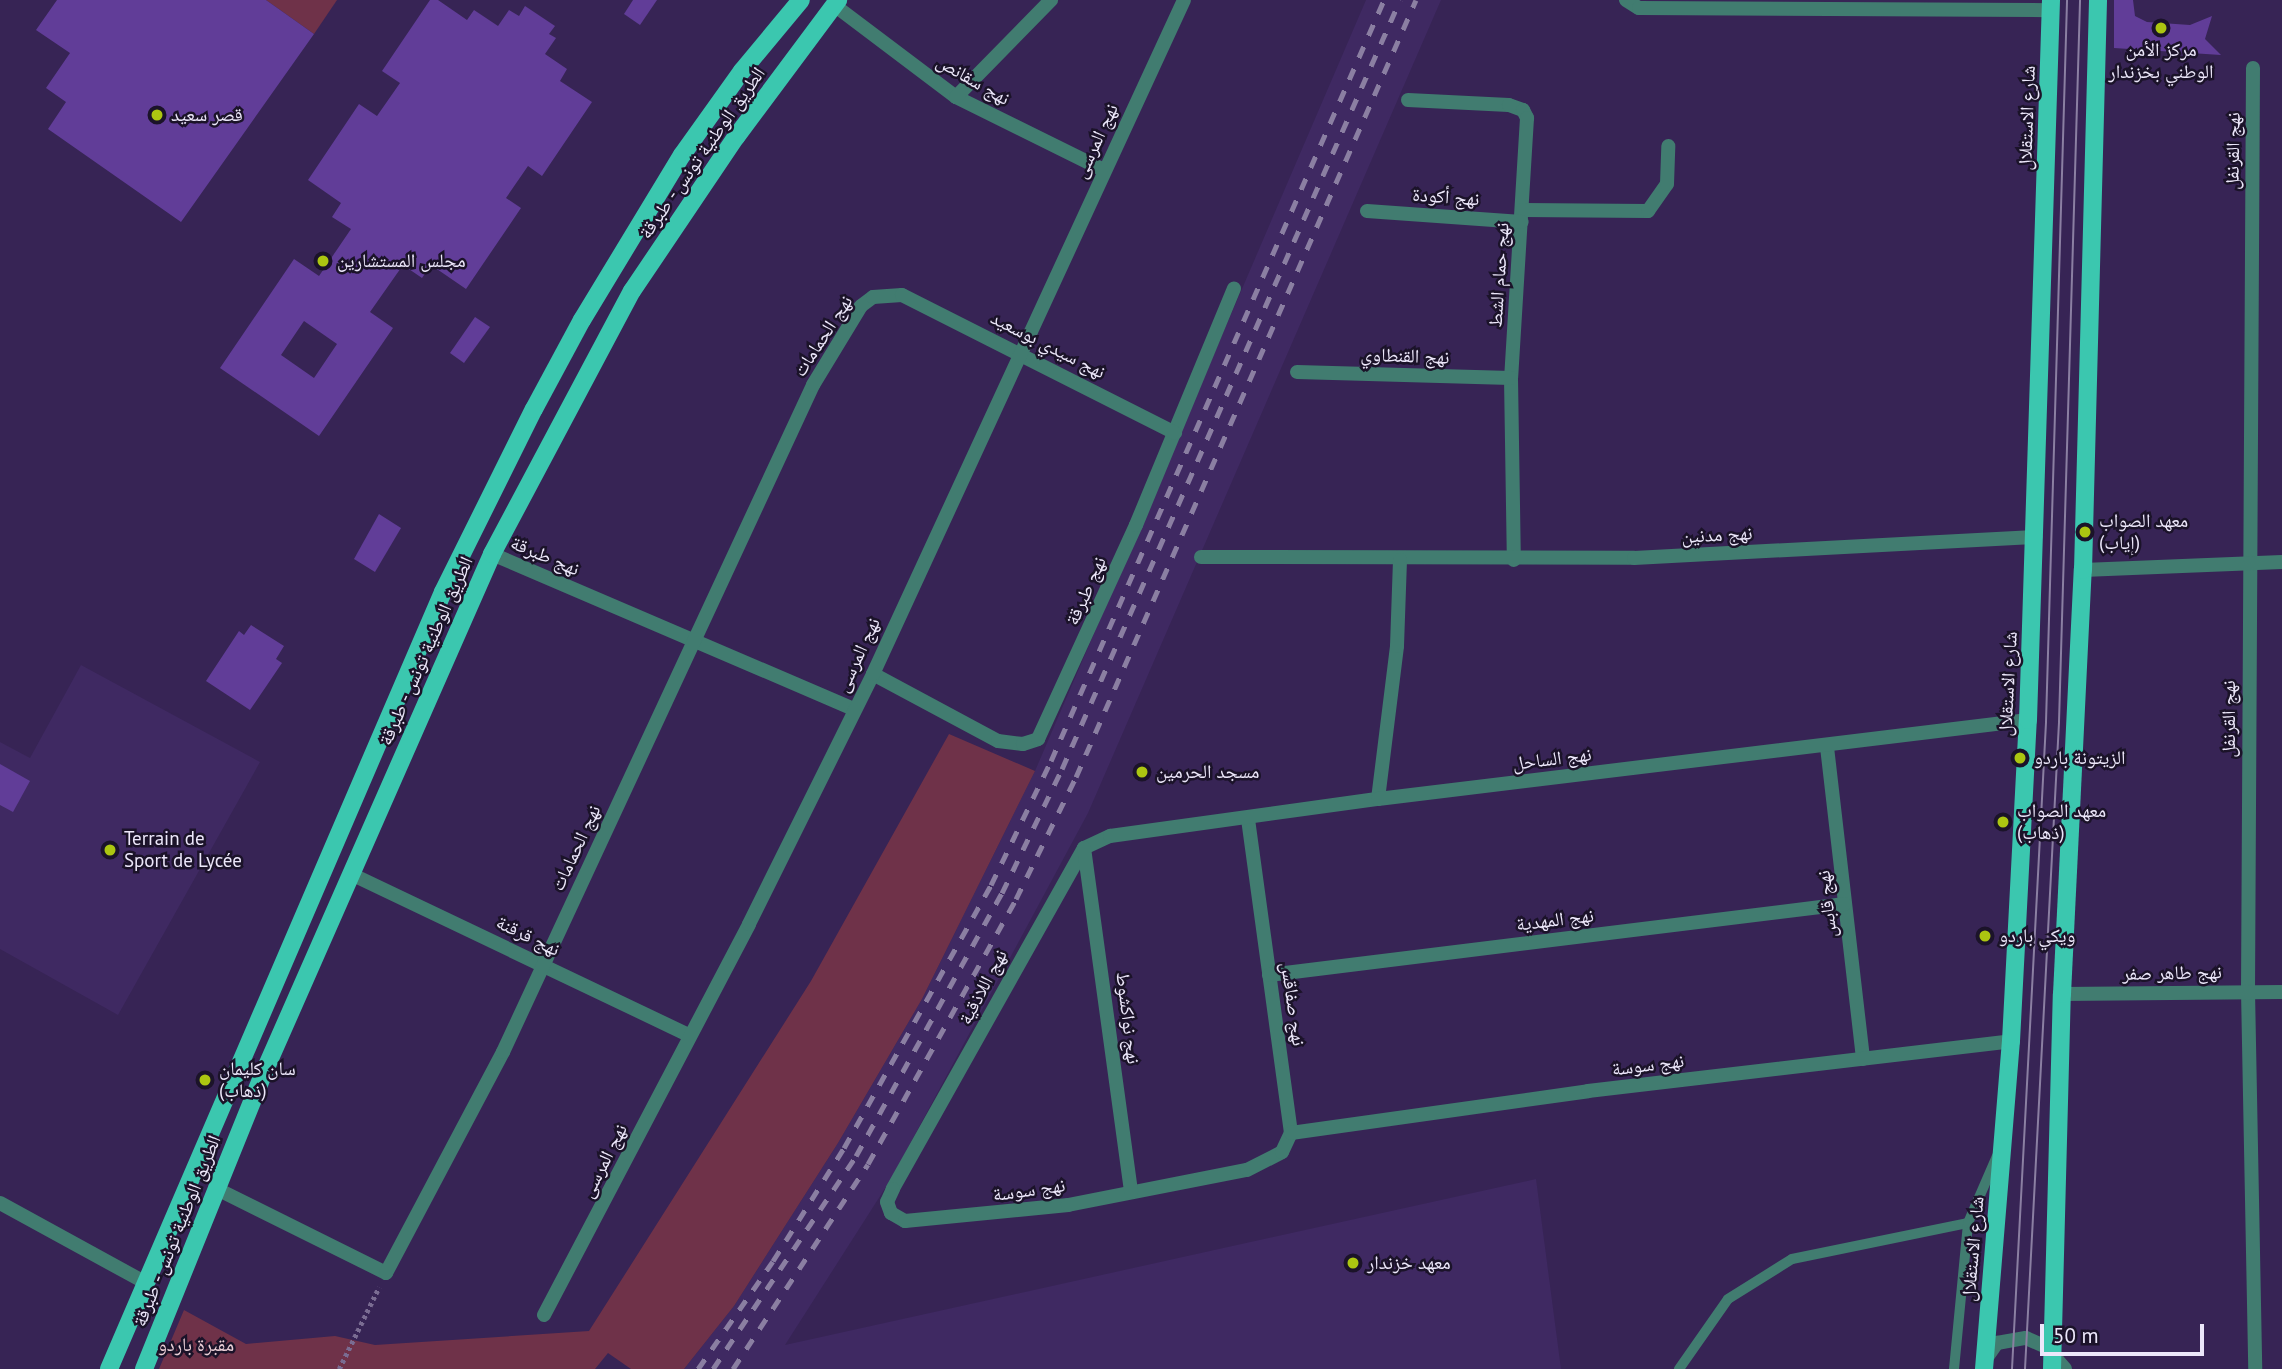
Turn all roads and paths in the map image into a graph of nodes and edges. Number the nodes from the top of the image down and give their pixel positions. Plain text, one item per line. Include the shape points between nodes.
1 (801, 0) edge
2 (1051, 0) edge
3 (1184, 0) edge
4 (1626, 0) edge
5 (2098, 0) edge
6 (836, 3) edge
7 (1790, 4) edge
8 (2051, 5) edge
9 (2253, 68) dead end
10 (956, 97) junction
11 (1408, 100) dead end
12 (1668, 146) dead end
13 (1104, 170) junction
14 (1367, 211) dead end
15 (1523, 216) junction
16 (1234, 288) dead end
17 (902, 295) joint
18 (1021, 352) junction
19 (1297, 372) dead end
20 (1511, 378) junction
21 (1175, 433) junction
22 (2035, 537) junction
23 (492, 554) junction
24 (1201, 557) dead end
25 (1400, 560) junction
26 (1514, 560) junction
27 (2282, 562) edge
28 (2248, 565) junction
29 (2083, 570) junction
30 (693, 640) junction
31 (873, 674) junction
32 (854, 709) junction
33 (2028, 720) junction
34 (1827, 747) junction
35 (1378, 799) junction
36 (1248, 820) junction
37 (1084, 848) junction
38 (351, 874) junction
39 (1846, 904) junction
40 (543, 964) junction
41 (1269, 975) junction
42 (2248, 991) junction
43 (2282, 992) edge
44 (2062, 994) junction
45 (688, 1035) junction
46 (2011, 1041) junction
47 (1863, 1059) junction
48 (1291, 1133) junction
49 (2003, 1144) junction
50 (917, 1146) joint
51 (215, 1188) junction
52 (1131, 1192) junction
53 (0, 1203) edge
54 (1968, 1223) junction
55 (386, 1273) junction
56 (146, 1283) junction
57 (544, 1315) dead end
58 (1985, 1365) edge
59 (2057, 1366) edge
60 (109, 1369) edge
61 (144, 1369) edge
62 (339, 1369) edge
63 (1679, 1369) edge
64 (1954, 1369) edge
65 (2255, 1369) edge

1 - 56 main road, الطريق الوطنية تونس - طبرقة via 742,71 682,155 534,409 443,592
2 - 10 street
3 - 13 street, نهج المرسى
4 - 7 street via 1639,8
5 - 29 main road
6 - 10 street, نهج سقانص
6 - 23 main road, الطريق الوطنية تونس - طبرقة via 736,136 632,291
7 - 8 street
8 - 22 main road, شارع الاستقلال
9 - 28 street, نهج القرنفل
10 - 13 street, نهج سقانص
11 - 15 street, نهج حمام الشط via 1501,104 1523,110 1527,124
12 - 15 street, نهج أكودة via 1667,184 1648,211
13 - 18 street, نهج المرسى
14 - 15 street, نهج أكودة
15 - 20 street, نهج حمام الشط
16 - 21 street, نهج طبرقة
17 - 18 street, نهج سيدي بوسعيد
17 - 30 street, نهج الحمامات via 873,297 861,306 813,385
18 - 21 street, نهج سيدي بوسعيد
18 - 31 street, نهج المرسى
19 - 20 street, نهج القنطاوي
20 - 26 street, نهج حمام الشط
21 - 31 street, نهج طبرقة via 1038,739 1023,744 998,741
22 - 26 street, نهج مدنين
22 - 33 main road, شارع الاستقلال
23 - 30 street, نهج طبرقة
23 - 38 main road, الطريق الوطنية تونس - طبرقة
24 - 25 street, نهج مدنين
25 - 26 street, نهج مدنين
25 - 35 street via 1397,646
27 - 28 street
28 - 29 street
28 - 42 street, نهج القرنفل
29 - 44 main road
30 - 32 street, نهج طبرقة
30 - 40 street, نهج الحمامات
31 - 32 street, نهج المرسى
32 - 45 street, نهج المرسى via 779,865
33 - 34 street, نهج الساحل
33 - 46 main road, شارع الاستقلال
34 - 35 street, نهج الساحل
34 - 39 street, نهج قابس
35 - 36 street, نهج الساحل
36 - 37 street, نهج الساحل via 1110,836
36 - 41 street, نهج صفاقس
37 - 50 street, نهج اللاذقية
37 - 52 street, نهج نواكشوط
38 - 40 street, نهج قرقنة
38 - 51 main road, الطريق الوطنية تونس - طبرقة
39 - 41 street, نهج المهدية
39 - 47 street, نهج قابس
40 - 45 street, نهج قرقنة
40 - 55 street, نهج الحمامات via 503,1052
41 - 48 street, نهج صفاقس
42 - 43 street, نهج طاهر صفر
42 - 44 street, نهج طاهر صفر
42 - 65 street, نهج القرنفل
44 - 59 main road
45 - 57 street, نهج المرسى
46 - 47 street, نهج سوسة
46 - 49 main road, شارع الاستقلال
47 - 48 street, نهج سوسة
48 - 52 street, نهج سوسة via 1271,1161 1247,1170
49 - 54 lane
49 - 58 main road, شارع الاستقلال
50 - 52 street, نهج سوسة via 887,1202 891,1213 905,1221 1032,1211
51 - 55 street
51 - 61 main road, الطريق الوطنية تونس - طبرقة
53 - 56 street
54 - 63 lane via 1792,1259 1728,1298
54 - 64 lane
55 - 62 path
56 - 60 main road, الطريق الوطنية تونس - طبرقة
58 - 59 street via 1997,1343 2020,1338 2040,1343

